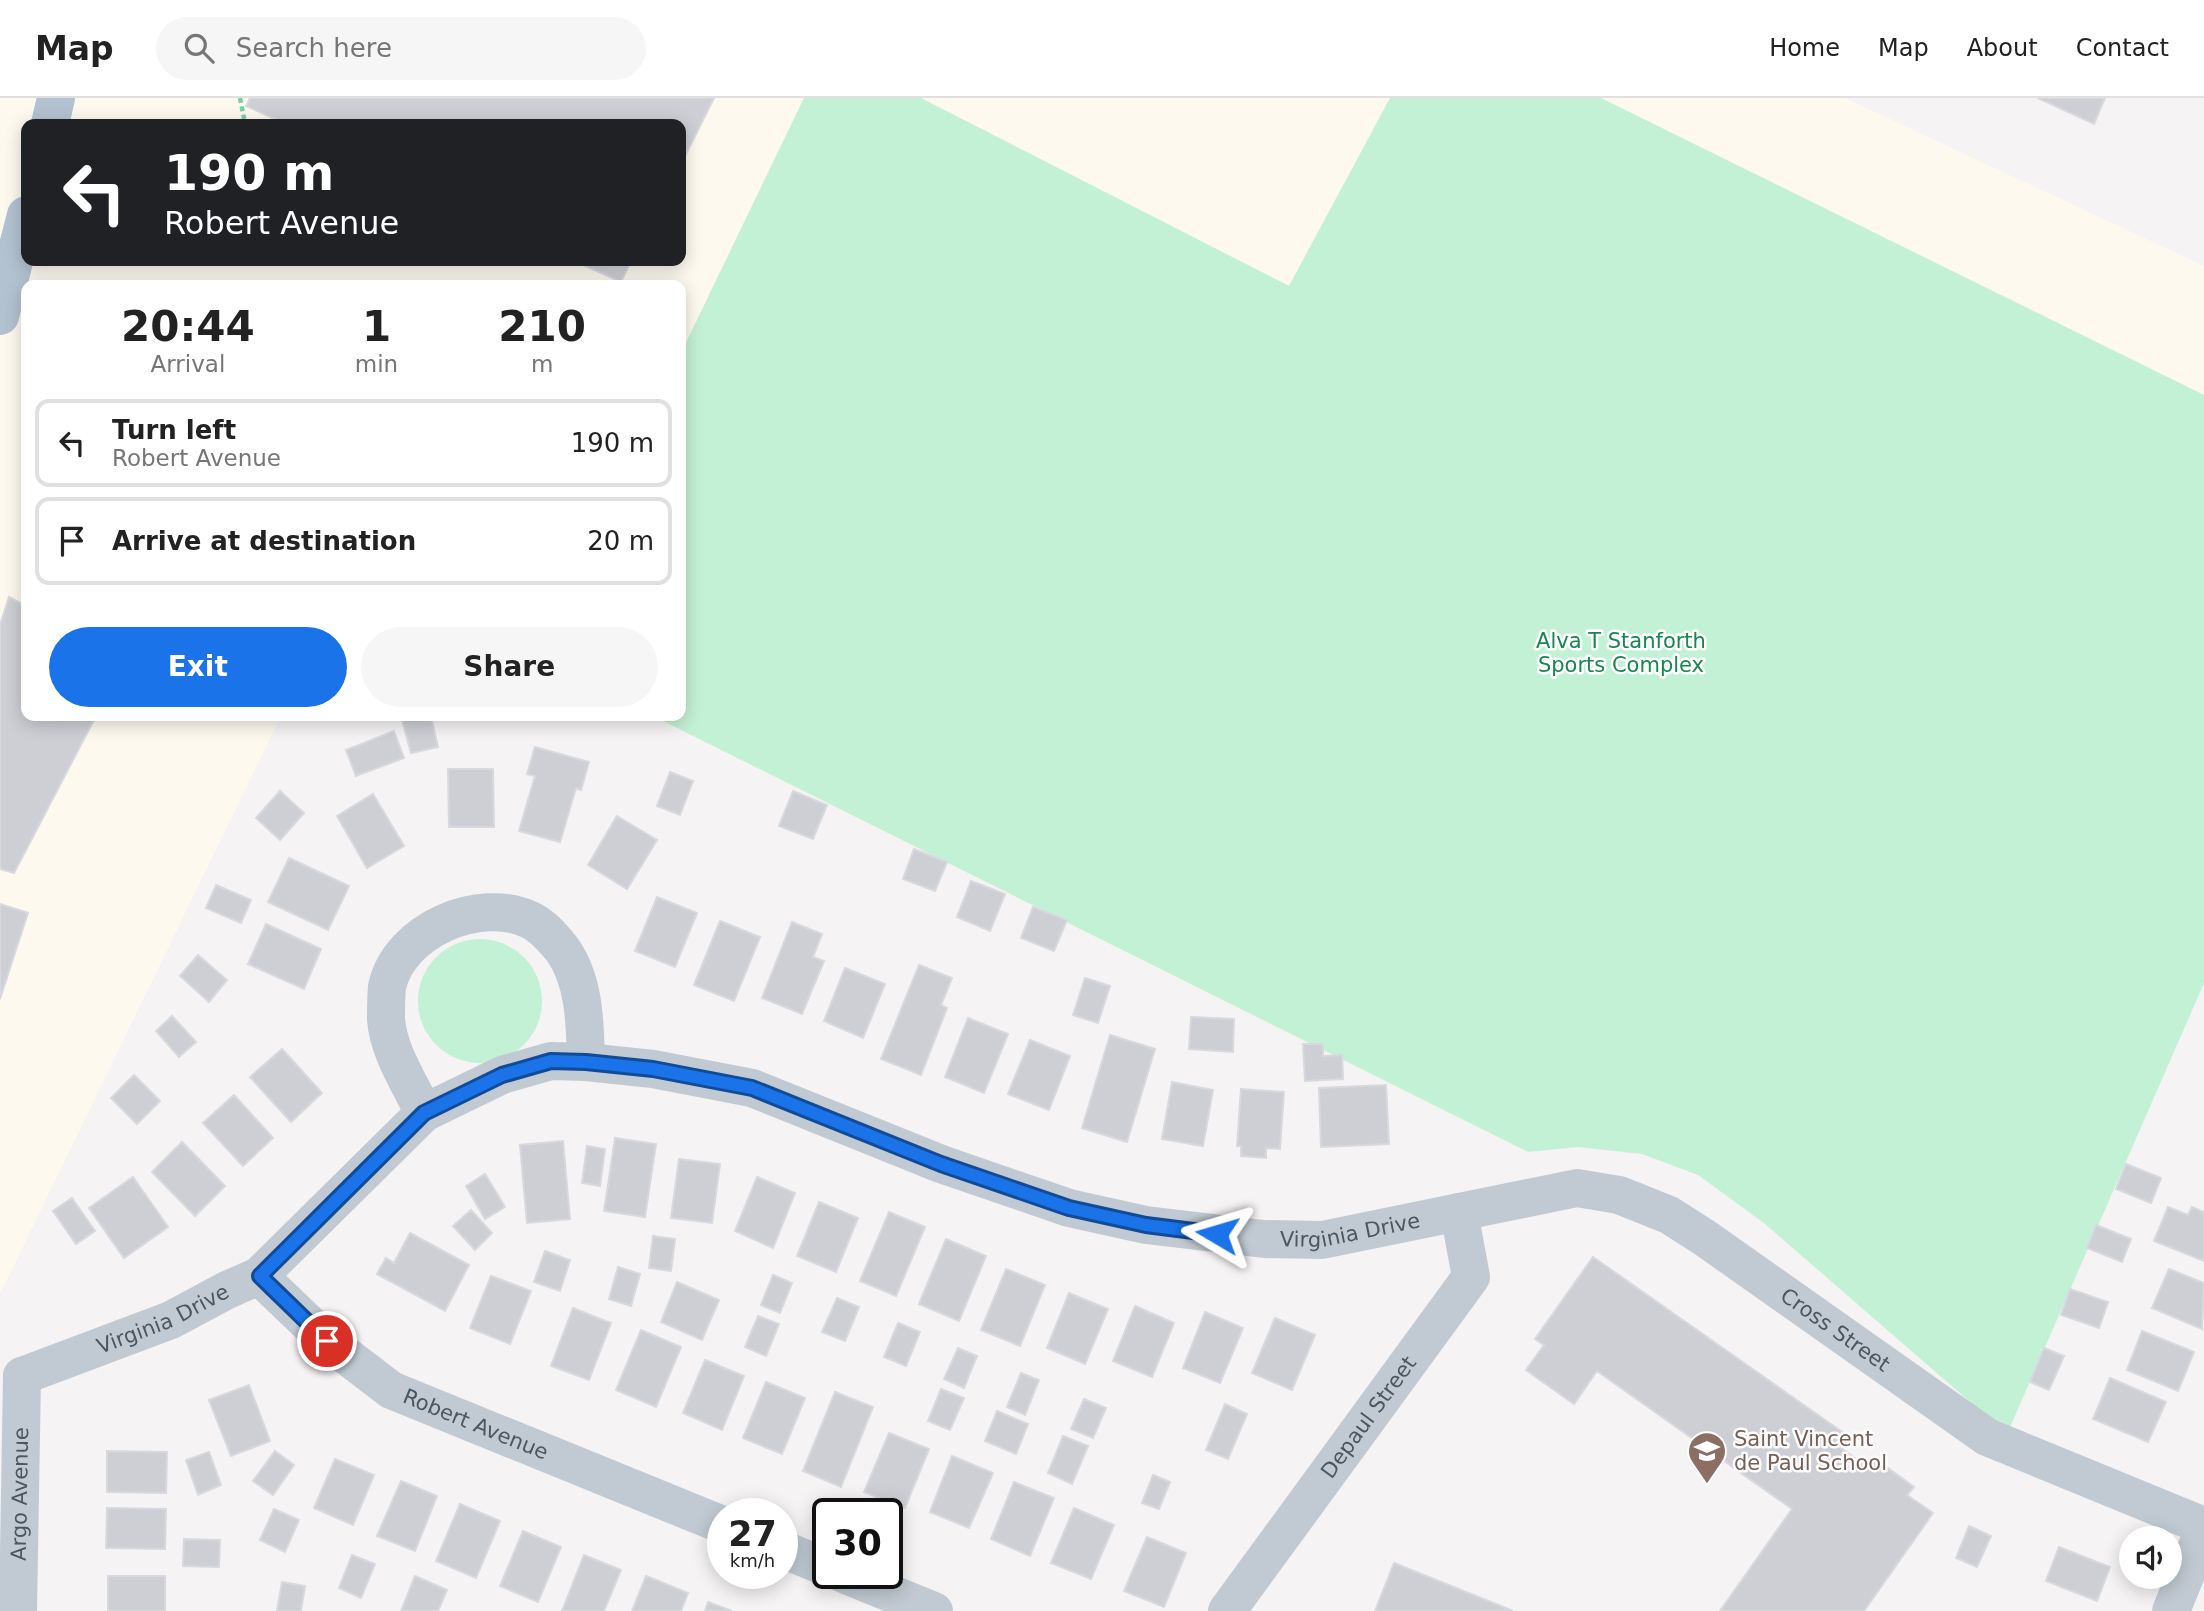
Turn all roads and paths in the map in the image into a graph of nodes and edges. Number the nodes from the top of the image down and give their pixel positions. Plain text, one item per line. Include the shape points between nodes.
1 (57, 98) edge
2 (238, 99) edge
3 (51, 119) edge
4 (245, 119) edge
5 (21, 234) edge
6 (0, 316) edge
7 (586, 1062) junction
8 (424, 1113) junction
9 (1459, 1212) junction
10 (260, 1276) junction
11 (11, 1375) edge
12 (707, 1518) edge
13 (2204, 1527) edge
14 (880, 1589) edge
15 (18, 1611) edge
16 (934, 1611) edge
17 (1227, 1611) edge
18 (2171, 1611) edge

1 - 3 main road
2 - 4 path
5 - 6 main road
7 - 8 street, Virginia Drive via 551,1061 502,1075
7 - 8 street via 580,992 562,950 546,930 529,919 504,914 455,918 435,927 407,951 387,986 386,1022 396,1056
7 - 9 street, Virginia Drive via 752,1088 941,1164 1069,1208 1146,1225 1264,1239 1322,1240
8 - 10 street, Virginia Drive
9 - 13 street, Cross Street via 1577,1188 1619,1195 1669,1214 1987,1437
9 - 17 street, Depaul Street via 1471,1277
10 - 11 street, Virginia Drive via 171,1320
10 - 12 street, Robert Avenue via 327,1341 391,1390
11 - 15 street, Argo Avenue
13 - 18 street
14 - 16 street

